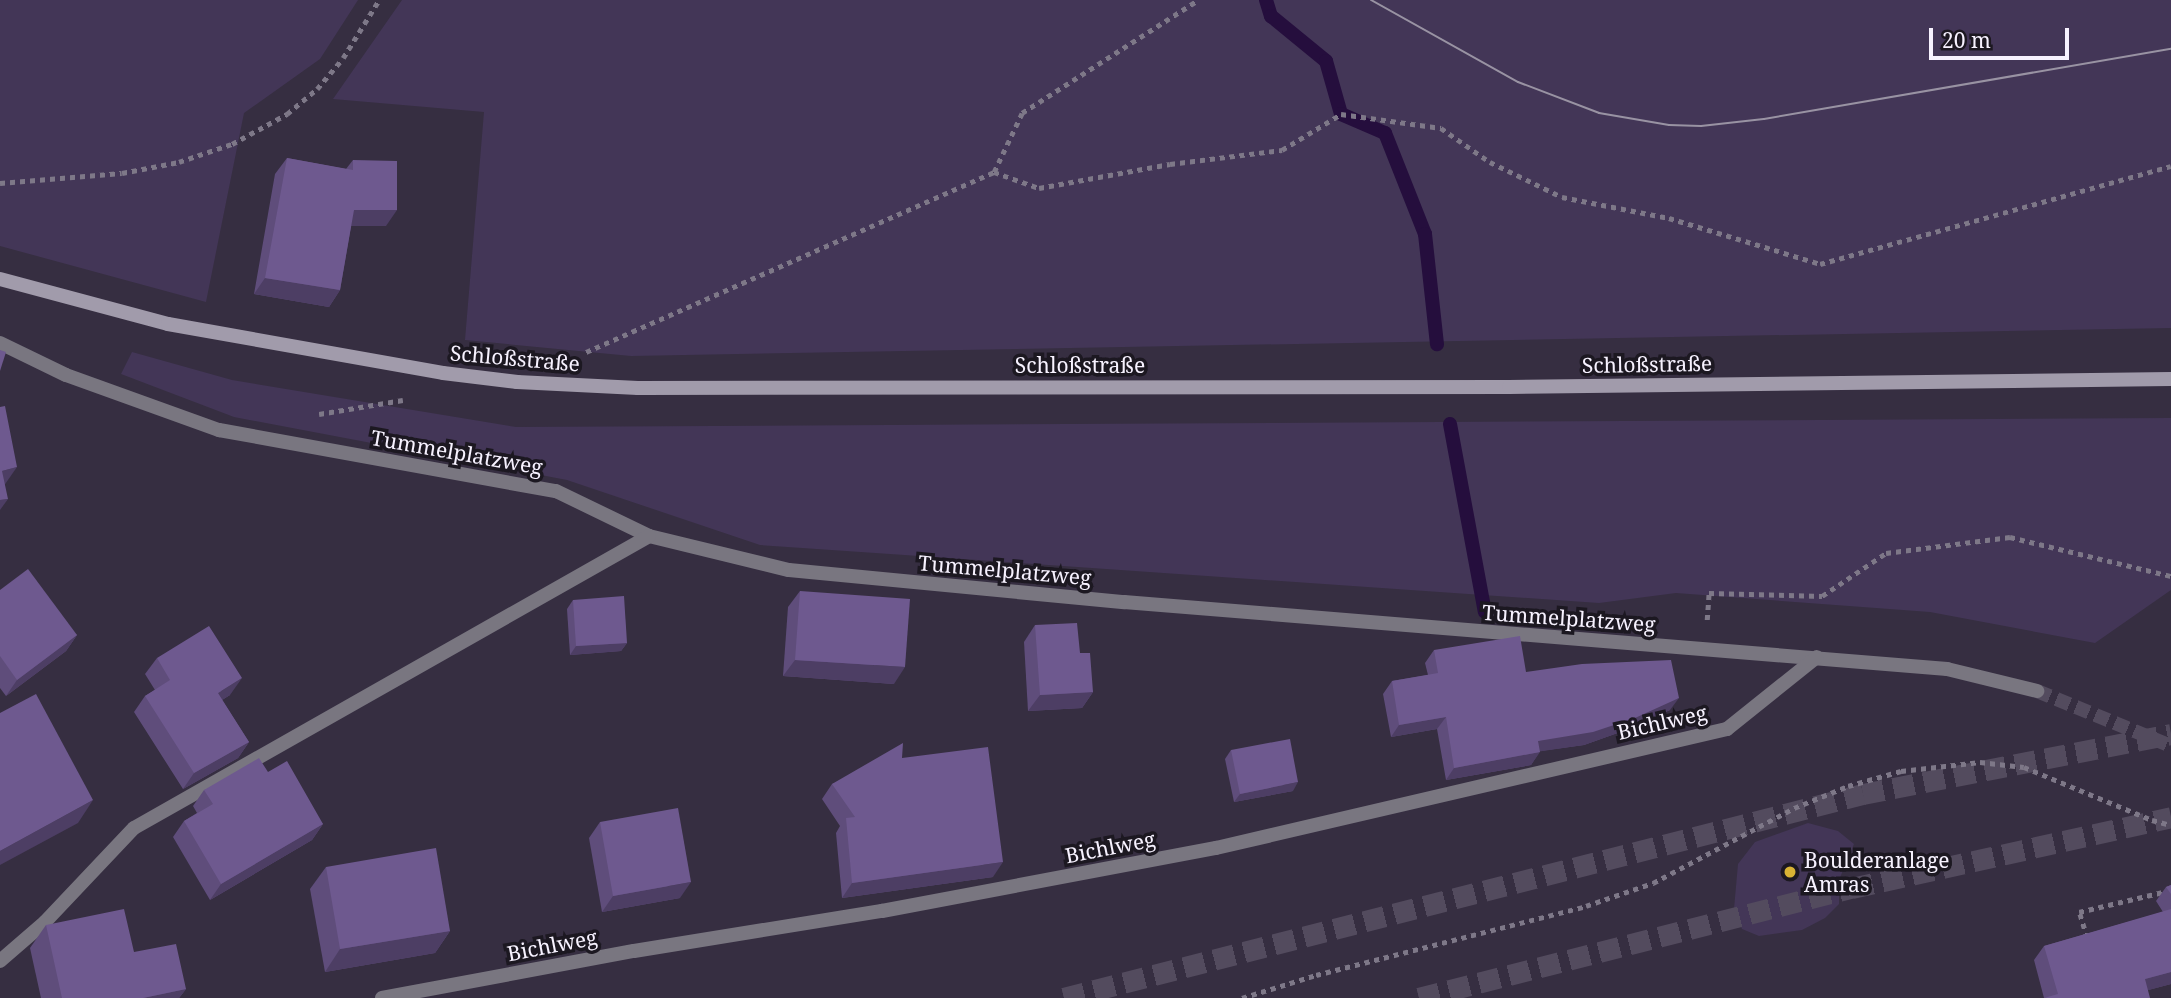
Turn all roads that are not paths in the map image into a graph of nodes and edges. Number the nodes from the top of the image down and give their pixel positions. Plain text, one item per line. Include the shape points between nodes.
1 (0, 279) edge
2 (0, 343) edge
3 (2171, 379) edge
4 (649, 536) junction
5 (1817, 657) junction
6 (2037, 691) tunnel mouth
7 (0, 961) edge
8 (382, 998) edge

1 - 3 main road, Schloßstraße via 168,324 443,373 638,388 1509,387
2 - 4 street, Tummelplatzweg via 66,375 219,430 556,491
4 - 5 street, Tummelplatzweg via 789,570
4 - 7 street via 134,828 45,922
5 - 6 street, Tummelplatzweg via 1947,669
5 - 8 street, Bichlweg via 1727,729 1216,848

